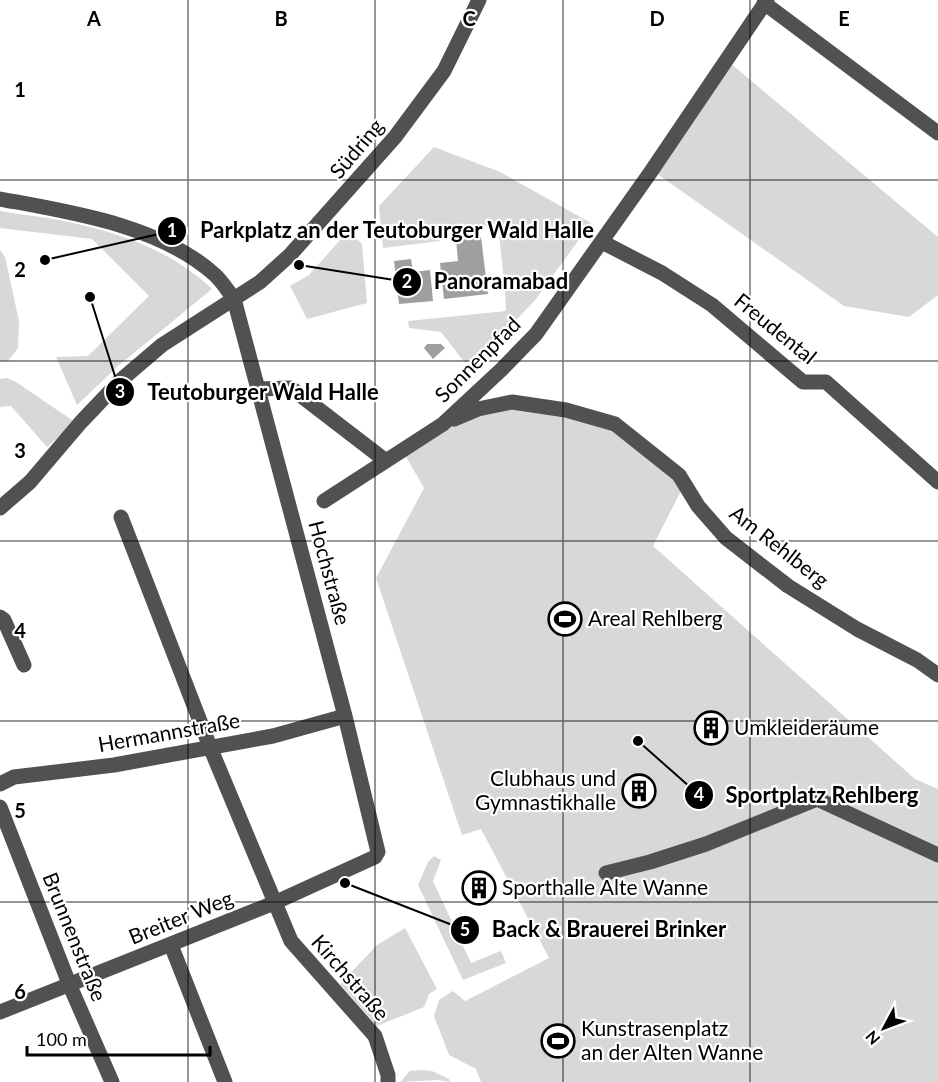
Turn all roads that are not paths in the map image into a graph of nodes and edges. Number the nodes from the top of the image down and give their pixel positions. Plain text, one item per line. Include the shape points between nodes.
1 (479, 0) edge
2 (765, 2) edge
3 (938, 133) edge
4 (0, 199) edge
5 (602, 242) junction
6 (234, 299) junction
7 (258, 389) junction
8 (443, 424) junction
9 (386, 461) junction
10 (938, 482) edge
11 (324, 501) dead end
12 (0, 508) edge
13 (121, 517) dead end
14 (0, 616) edge
15 (24, 665) dead end
16 (938, 675) edge
17 (345, 716) junction
18 (210, 747) junction
19 (0, 784) edge
20 (0, 807) edge
21 (938, 855) edge
22 (375, 857) joint
23 (606, 873) dead end
24 (274, 903) junction
25 (171, 945) junction
26 (70, 986) junction
27 (0, 1012) edge
28 (112, 1082) edge
29 (225, 1082) edge
30 (388, 1082) edge

1 - 6 street, Südring via 444,71 395,137 290,255
2 - 3 street
2 - 5 street, Sonnenpfad
4 - 6 street via 130,228 202,265
5 - 8 street, Sonnenpfad via 536,334
5 - 10 street, Freudental via 712,305 803,382 826,382
6 - 7 street, Hochstraße
6 - 12 street, Südring via 162,345 121,380 30,482
7 - 9 street via 291,388
7 - 17 street, Hochstraße
8 - 9 street, Sonnenpfad
8 - 16 street, Am Rehlberg via 478,409 512,402 567,410 615,424 679,475 698,506 726,538 788,586
9 - 11 street, Sonnenpfad
13 - 18 street, Kirchstraße
14 - 15 street
17 - 18 street, Hermannstraße via 273,736
17 - 22 street, Hochstraße via 378,852
18 - 19 street, Hermannstraße via 114,765 8,778
18 - 24 street, Kirchstraße
20 - 26 street, Brunnenstraße
21 - 23 street via 817,799 706,844
22 - 24 street, Breiter Weg
24 - 25 street, Breiter Weg
24 - 30 street, Kirchstraße via 291,941 375,1036
25 - 26 street, Breiter Weg
25 - 29 street
26 - 27 street, Breiter Weg
26 - 28 street, Brunnenstraße

